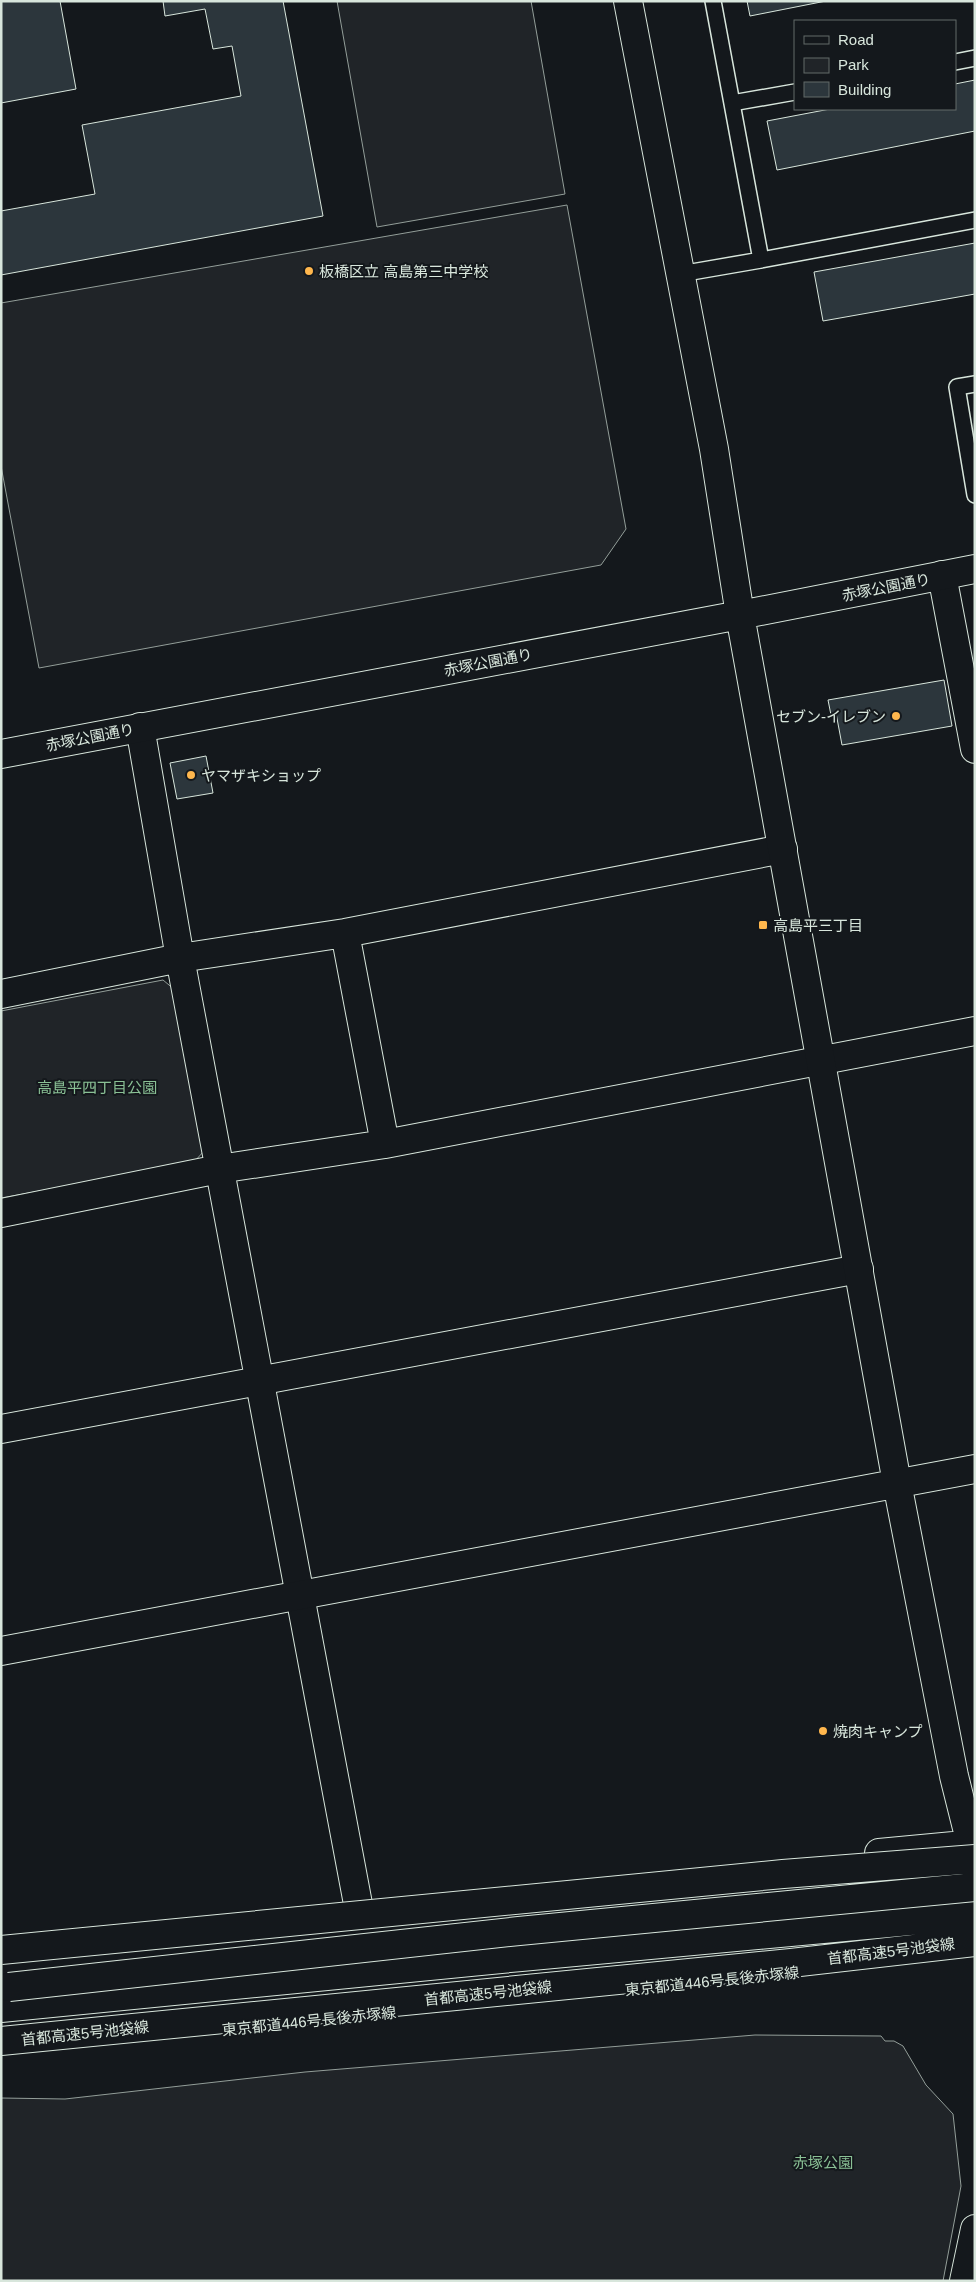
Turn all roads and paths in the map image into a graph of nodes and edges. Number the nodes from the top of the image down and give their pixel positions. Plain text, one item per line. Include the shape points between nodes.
1 (628, 1) edge
2 (713, 1) edge
3 (975, 58) edge
4 (956, 62) edge
5 (794, 92) edge
6 (732, 103) junction
7 (975, 220) edge
8 (760, 260) junction
9 (680, 274) junction
10 (975, 384) edge
11 (975, 495) edge
12 (975, 569) edge
13 (942, 575) junction
14 (740, 616) junction
15 (140, 727) junction
16 (975, 749) edge
17 (1, 754) edge
18 (783, 849) junction
19 (345, 933) junction
20 (180, 958) junction
21 (1, 994) edge
22 (975, 1031) edge
23 (820, 1060) junction
24 (385, 1144) junction
25 (219, 1169) junction
26 (1, 1213) edge
27 (859, 1269) junction
28 (259, 1380) junction
29 (1, 1429) edge
30 (975, 1469) edge
31 (897, 1483) junction
32 (299, 1595) junction
33 (1, 1651) edge
34 (974, 1849) edge
35 (975, 1887) edge
36 (975, 1891) edge
37 (358, 1904) junction
38 (975, 1915) edge
39 (1, 1939) edge
40 (975, 1942) edge
41 (1, 1950) edge
42 (975, 1956) edge
43 (6, 1997) edge
44 (1, 2041) edge
45 (1, 2051) edge
46 (975, 2229) edge
47 (964, 2281) edge

1 - 9 main road
2 - 6 lane
3 - 4 lane
5 - 6 lane
6 - 8 lane
7 - 8 lane
8 - 9 lane
9 - 14 main road via 714,449
10 - 11 lane via 957,387
12 - 13 main road, 赤塚公園通り
13 - 14 main road, 赤塚公園通り
13 - 16 main road
14 - 15 main road, 赤塚公園通り
14 - 18 main road
15 - 17 main road, 赤塚公園通り
15 - 20 main road
18 - 19 main road
18 - 23 main road
19 - 20 main road
19 - 24 main road
20 - 21 main road
20 - 25 main road
22 - 23 main road
23 - 24 main road
23 - 27 main road
24 - 25 main road
25 - 26 main road
25 - 28 main road
27 - 28 main road
27 - 31 main road
28 - 29 main road
28 - 32 main road
30 - 31 main road
31 - 32 main road
31 - 34 main road via 954,1776
32 - 33 main road
32 - 37 main road
34 - 36 main road
34 - 37 main road
34 - 41 main road, bridge via 783,1874
35 - 43 main road, bridge via 500,1934
37 - 39 main road
38 - 43 main road via 521,1957
40 - 44 main road, 首都高速5号池袋線
42 - 45 main road, 東京都道446号長後赤塚線
46 - 47 main road

